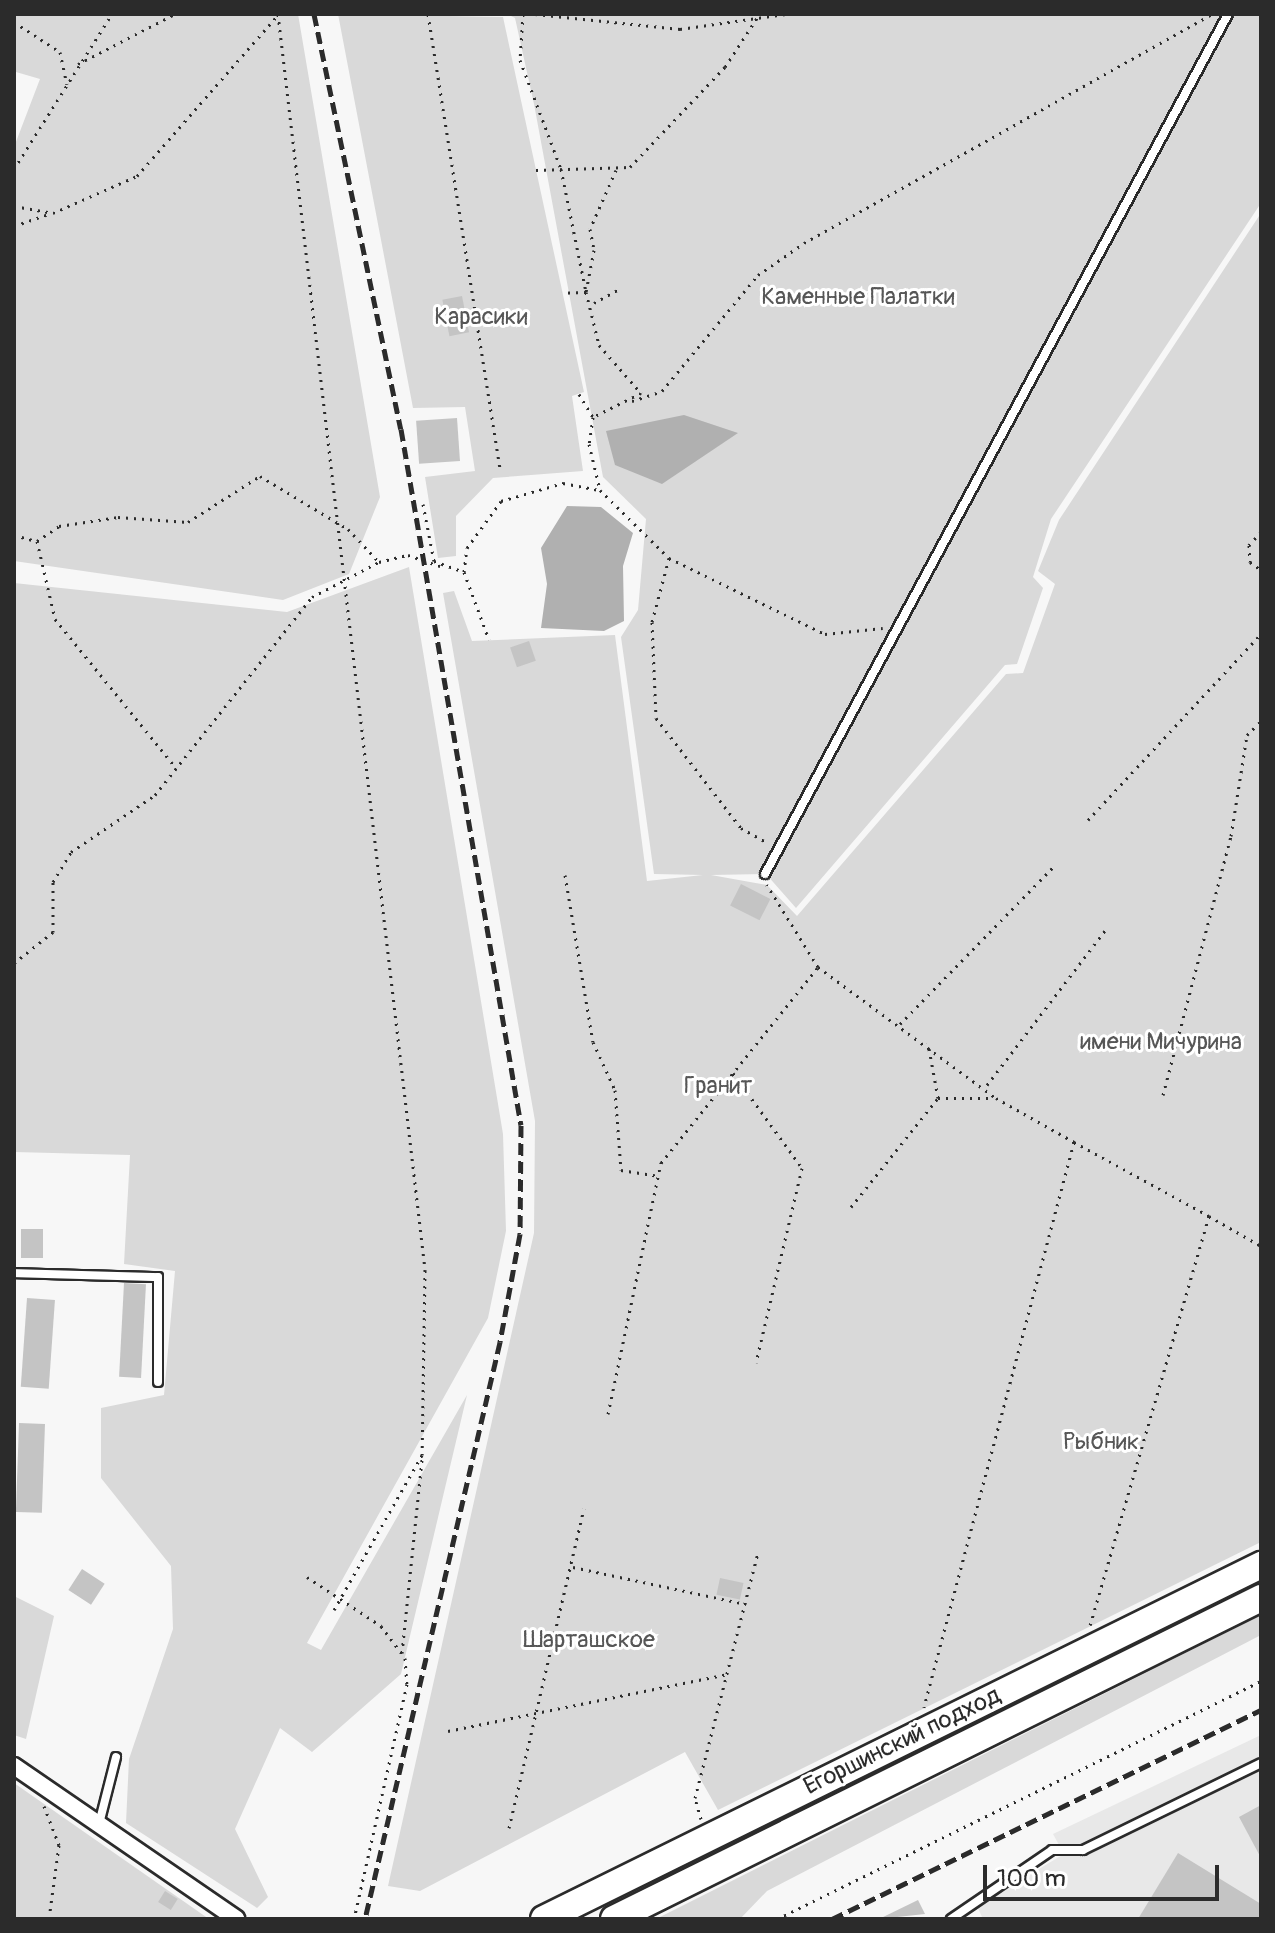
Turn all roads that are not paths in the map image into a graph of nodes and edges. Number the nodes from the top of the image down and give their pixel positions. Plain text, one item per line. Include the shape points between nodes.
1 (1228, 14) edge
2 (765, 874) road end
3 (14, 1273) edge
4 (158, 1382) dead end
5 (1261, 1565) edge
6 (1261, 1598) edge
7 (116, 1757) dead end
8 (1261, 1763) edge
9 (14, 1766) edge
10 (100, 1820) junction
11 (237, 1919) edge
12 (544, 1919) edge
13 (614, 1919) edge
14 (951, 1919) edge

1 - 2 lane
3 - 4 lane via 158,1277
5 - 12 main road, Егоршинский подход
6 - 13 main road, Егоршинский подход
7 - 10 lane
8 - 14 lane via 1083,1850 1052,1850 958,1908
9 - 10 street
10 - 11 street

